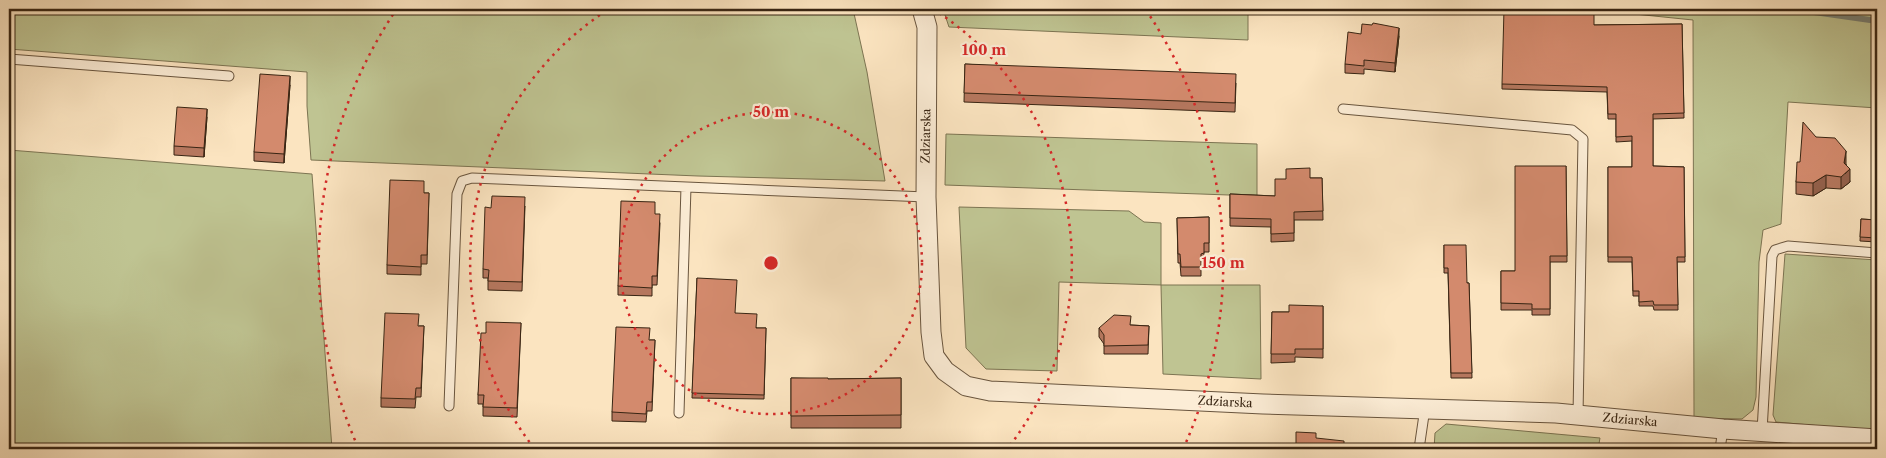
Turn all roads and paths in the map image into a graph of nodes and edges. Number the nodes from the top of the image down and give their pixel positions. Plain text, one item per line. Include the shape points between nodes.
1 (922, 9) edge
2 (9, 59) edge
3 (229, 76) dead end
4 (1344, 109) dead end
5 (686, 187) junction
6 (926, 197) junction
7 (1877, 253) edge
8 (449, 406) dead end
9 (1425, 408) junction
10 (679, 413) dead end
11 (1578, 416) junction
12 (1723, 429) junction
13 (1762, 431) junction
14 (1877, 439) edge
15 (1419, 449) edge
16 (1720, 449) edge

1 - 6 street, Zdziarska via 927,27
2 - 3 lane
4 - 11 lane via 1572,130 1583,139
5 - 6 lane
5 - 8 lane via 462,180 457,194
5 - 10 lane
6 - 9 street, Zdziarska via 934,356 945,371 966,386 990,392
7 - 13 lane via 1788,246 1775,250 1772,256
9 - 11 street, Zdziarska
9 - 15 lane
11 - 12 street, Zdziarska
12 - 13 street, Zdziarska
12 - 16 lane
13 - 14 street, Zdziarska

